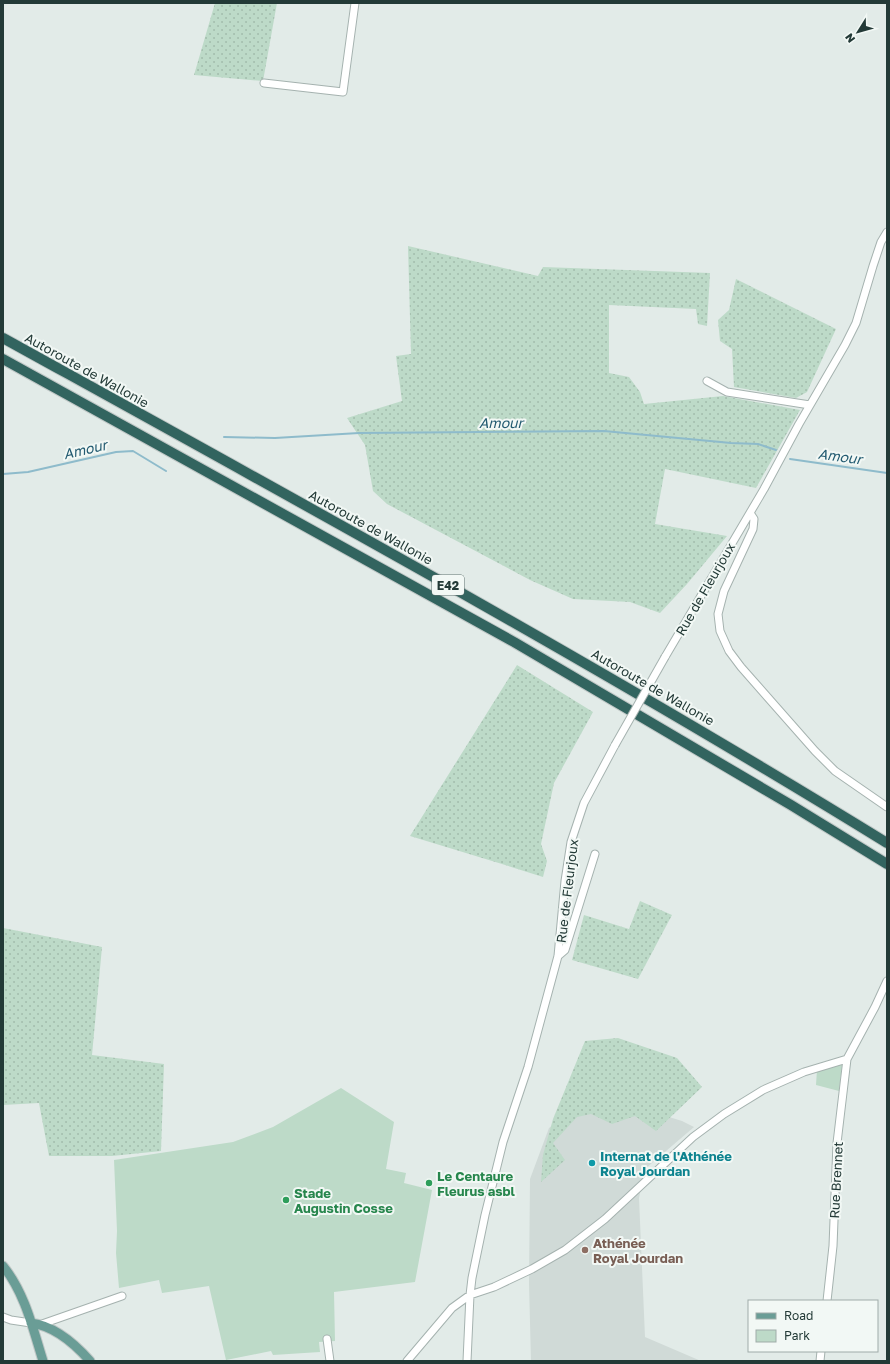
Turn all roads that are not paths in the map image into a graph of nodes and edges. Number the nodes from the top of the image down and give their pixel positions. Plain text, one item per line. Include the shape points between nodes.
1 (355, 3) edge
2 (264, 83) dead end
3 (887, 232) edge
4 (3, 338) edge
5 (3, 359) edge
6 (706, 381) dead end
7 (810, 405) junction
8 (750, 513) junction
9 (887, 807) edge
10 (887, 843) edge
11 (595, 854) dead end
12 (887, 864) edge
13 (558, 956) junction
14 (887, 981) edge
15 (846, 1059) junction
16 (3, 1266) edge
17 (470, 1295) junction
18 (122, 1296) dead end
19 (827, 1300) edge
20 (3, 1317) edge
21 (31, 1323) junction
22 (42, 1324) junction
23 (327, 1338) dead end
24 (43, 1361) edge
25 (90, 1361) edge
26 (330, 1361) edge
27 (407, 1361) edge
28 (467, 1361) edge

1 - 2 street via 343,92
3 - 7 street, Rue de Fleurjoux via 881,242 856,323
4 - 10 highway, Autoroute de Wallonie / E42 via 524,628 704,732
5 - 12 highway, E42 via 521,646
6 - 7 street via 728,392
7 - 8 street, Rue de Fleurjoux
8 - 9 street via 754,519 753,529 724,592 718,614 720,631 729,651 835,771
8 - 13 street, Rue de Fleurjoux, bridge via 584,803 571,842
11 - 13 street, Rue de Fleurjoux via 565,950
13 - 17 street, Rue de Fleurjoux via 528,1067 503,1142 485,1215
14 - 15 street
15 - 17 street via 804,1072 763,1090 724,1114 693,1137 605,1219 565,1250 494,1287
15 - 19 street, Rue Brennet via 837,1143 833,1246
16 - 21 main road via 10,1274
17 - 27 street via 452,1308
17 - 28 street, Rue de Fleurjoux
18 - 22 street
20 - 21 street
21 - 22 main road
21 - 24 main road
22 - 25 main road via 74,1344
23 - 26 street

